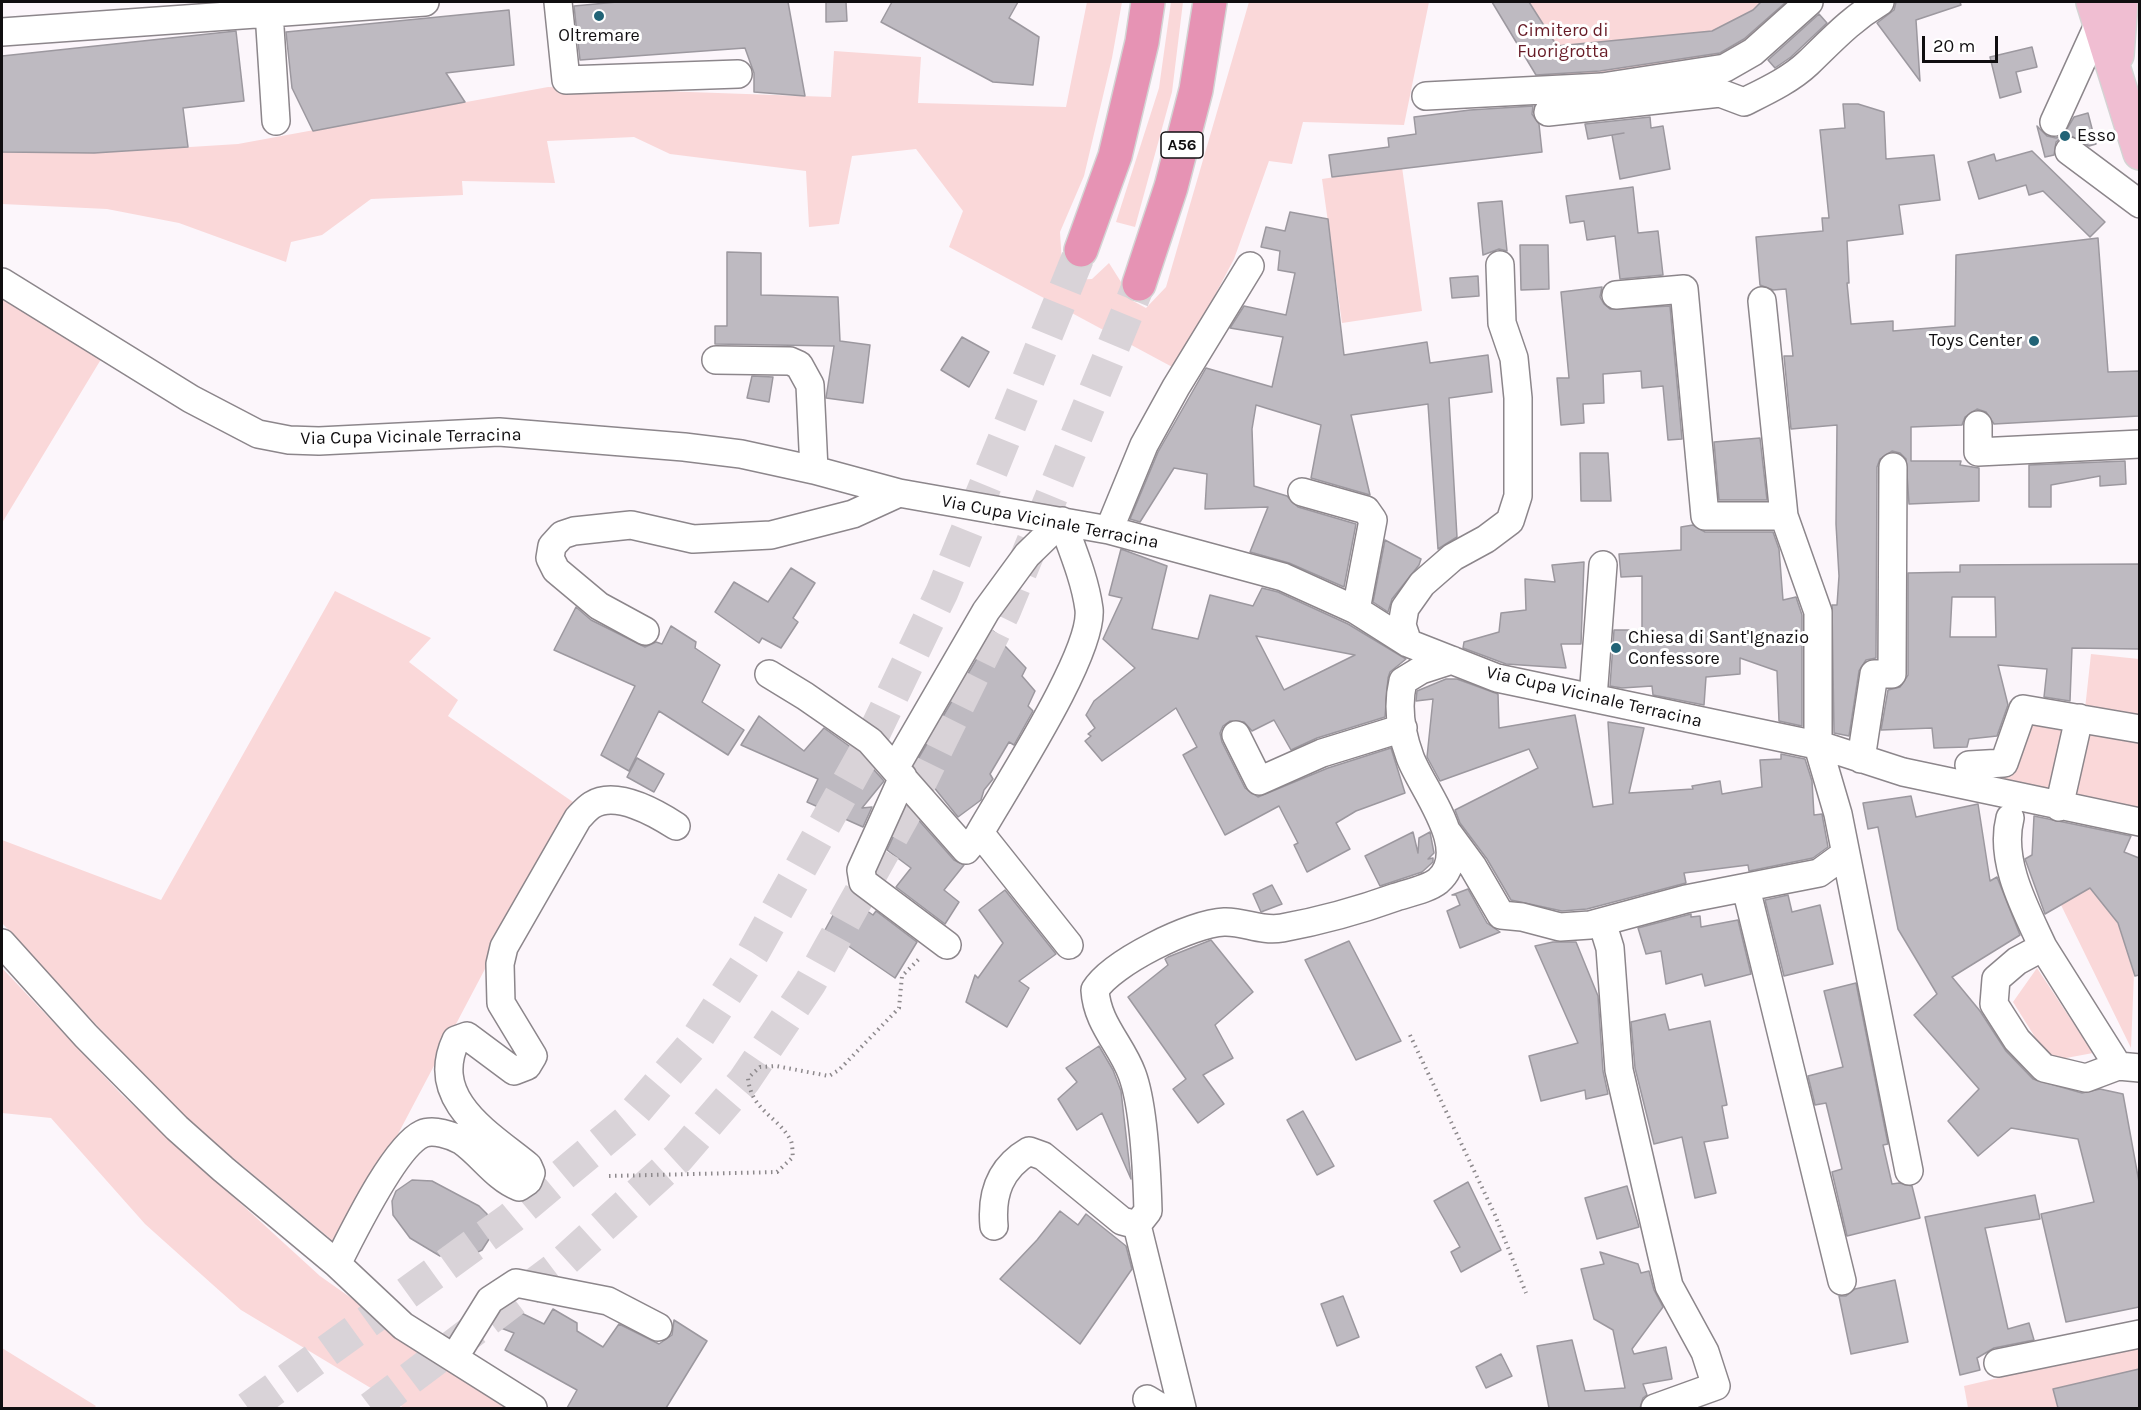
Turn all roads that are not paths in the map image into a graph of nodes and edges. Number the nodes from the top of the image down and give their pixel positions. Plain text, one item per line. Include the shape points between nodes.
1 (425, 2) edge
2 (558, 2) edge
3 (1148, 2) edge
4 (1210, 2) edge
5 (1809, 2) edge
6 (1880, 2) edge
7 (356, 4) edge
8 (2105, 8) edge
9 (201, 9) edge
10 (269, 12) junction
11 (2, 32) edge
12 (738, 74) dead end
13 (1426, 96) dead end
14 (1548, 112) dead end
15 (276, 121) dead end
16 (2054, 122) dead end
17 (2069, 151) dead end
18 (2139, 153) edge
19 (2139, 204) edge
20 (1081, 250) tunnel mouth
21 (1500, 265) dead end
22 (1250, 266) dead end
23 (2, 282) edge
24 (1139, 284) tunnel mouth
25 (1616, 295) dead end
26 (1762, 301) dead end
27 (716, 360) dead end
28 (1978, 425) dead end
29 (2139, 444) edge
30 (1893, 467) dead end
31 (814, 470) junction
32 (1302, 492) dead end
33 (899, 493) junction
34 (1784, 516) junction
35 (1062, 521) junction
36 (1109, 530) junction
37 (1603, 565) dead end
38 (1356, 610) junction
39 (645, 631) dead end
40 (1408, 643) junction
41 (1452, 660) junction
42 (769, 674) dead end
43 (1593, 699) junction
44 (2079, 718) junction
45 (1403, 728) junction
46 (2139, 729) edge
47 (1236, 735) dead end
48 (1818, 746) junction
49 (1861, 759) junction
50 (1969, 765) dead end
51 (899, 772) junction
52 (2059, 807) junction
53 (2010, 818) dead end
54 (2139, 822) edge
55 (676, 826) dead end
56 (980, 833) junction
57 (1448, 833) junction
58 (1845, 854) junction
59 (1746, 888) junction
60 (1602, 922) junction
61 (2, 943) edge
62 (947, 945) road end
63 (1069, 945) dead end
64 (2043, 947) junction
65 (2129, 1067) edge
66 (1909, 1171) dead end
67 (1137, 1225) junction
68 (994, 1226) dead end
69 (337, 1264) junction
70 (1842, 1281) dead end
71 (658, 1327) dead end
72 (2139, 1334) edge
73 (454, 1358) junction
74 (1998, 1363) dead end
75 (533, 1408) edge
76 (1182, 1408) edge
77 (1655, 1408) edge

1 - 7 street
2 - 12 street via 566,80
3 - 20 highway via 1115,156
4 - 24 highway, A56 via 1196,90 1171,187
5 - 13 street via 1753,52 1725,68 1602,87
6 - 14 street via 1836,34 1807,64 1744,102 1720,93
7 - 10 street
8 - 16 street
8 - 18 main road via 2116,69
9 - 10 street
9 - 11 street
10 - 15 street
17 - 19 street
21 - 40 street via 1502,322 1514,358 1518,398 1518,496 1510,521 1453,557 1422,584 1405,608 1402,625
22 - 36 street via 1144,445
23 - 31 street, Via Cupa Vicinale Terracina via 191,399 258,434 319,441 499,432 741,454
25 - 34 street via 1684,289 1705,516
26 - 34 street
27 - 31 street via 800,364 810,385
28 - 29 street via 1978,452
30 - 49 street via 1892,674 1874,674
31 - 33 street, Via Cupa Vicinale Terracina
32 - 38 street via 1366,510 1373,520
33 - 35 street, Via Cupa Vicinale Terracina
33 - 39 street via 853,514 771,535 693,538 631,525 574,531 562,536 552,546 550,558 556,570 599,606
34 - 48 street via 1818,612
35 - 36 street, Via Cupa Vicinale Terracina
35 - 51 street via 1027,555 986,611
35 - 56 street via 1089,610 1086,640
36 - 38 street, Via Cupa Vicinale Terracina via 1283,577
37 - 43 street
38 - 40 street, Via Cupa Vicinale Terracina
40 - 41 street, Via Cupa Vicinale Terracina
41 - 43 street, Via Cupa Vicinale Terracina via 1497,678
41 - 45 street via 1420,670 1403,681 1398,700
42 - 51 street via 870,741
43 - 48 street, Via Cupa Vicinale Terracina
44 - 46 street
44 - 50 street via 2023,709 2004,763
44 - 52 street
45 - 47 street via 1322,753 1259,781
45 - 57 street via 1410,757
48 - 49 street, Via Cupa Vicinale Terracina
48 - 58 street
49 - 52 street, Via Cupa Vicinale Terracina
51 - 56 street via 966,850
51 - 62 street via 861,870 862,882
52 - 54 street, Via Cupa Vicinale Terracina
53 - 64 street via 2007,831 2016,888
55 - 69 street via 635,804 610,801 592,804 578,818 504,948 500,964 501,1003 533,1056 527,1066 514,1071 467,1036 456,1040 448,1055 450,1081 466,1116 528,1166 528,1181 519,1187 508,1182 462,1141 435,1132 422,1134 376,1189
56 - 63 street
57 - 60 street via 1501,915 1560,927
57 - 67 street via 1446,870 1437,881 1379,903 1281,928 1263,929 1224,921 1196,927 1102,979 1095,990 1103,1024 1132,1073 1138,1099 1148,1211
58 - 59 street via 1820,873
58 - 66 street
59 - 60 street via 1686,899
59 - 70 street
60 - 77 street via 1610,948 1619,1070 1669,1286 1705,1352 1716,1386
61 - 69 street via 177,1128
64 - 65 street
64 - 65 street via 2017,961 1996,979 1994,1004 2017,1041 2044,1068 2086,1078
67 - 68 street via 1122,1221 1043,1156 1029,1151 1004,1171 993,1209
67 - 76 street
69 - 73 street via 403,1326
71 - 73 street via 608,1301 516,1283 490,1300
72 - 74 street
73 - 75 street

